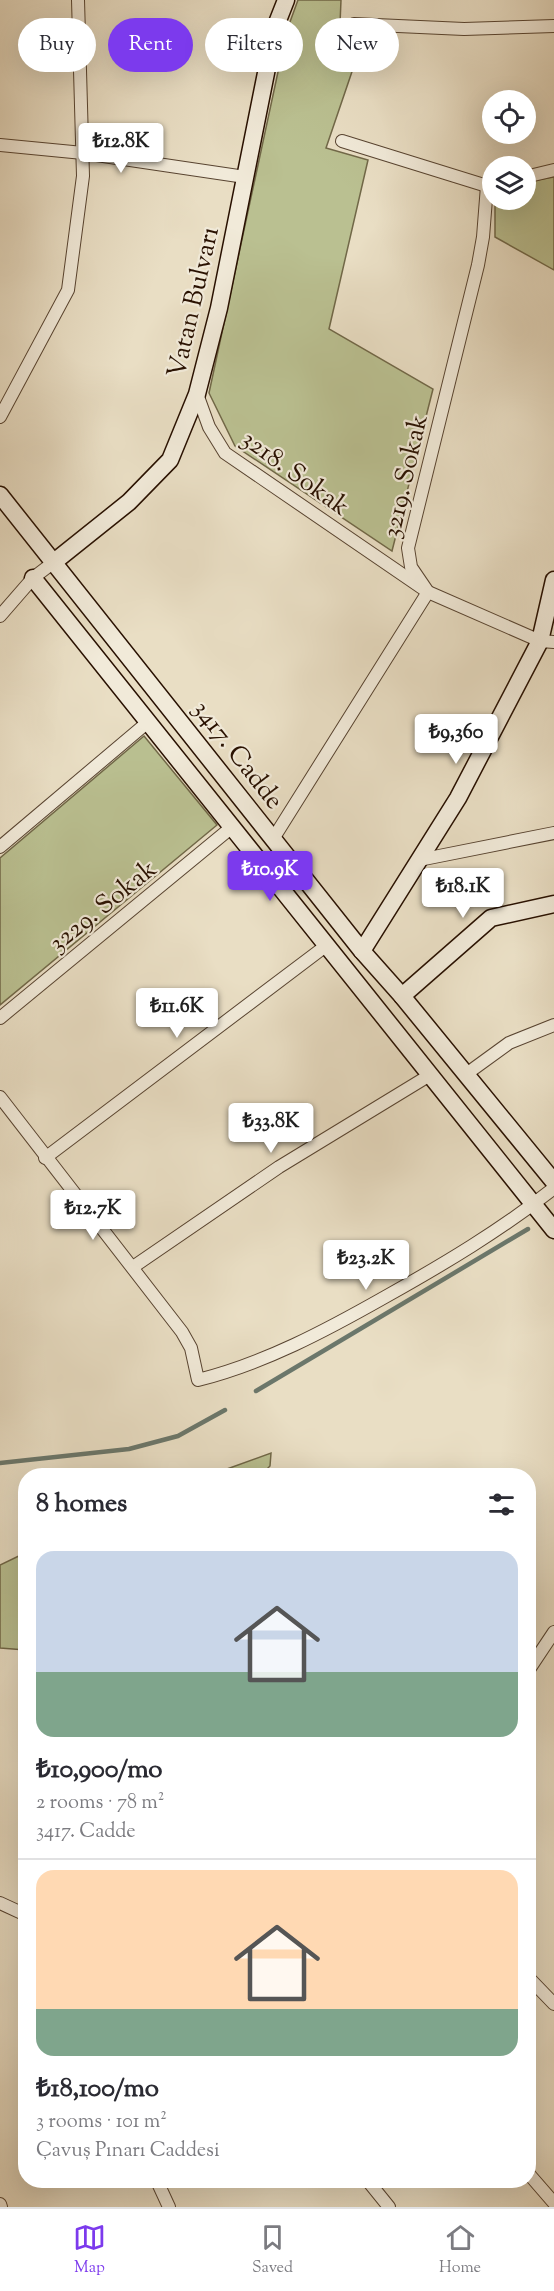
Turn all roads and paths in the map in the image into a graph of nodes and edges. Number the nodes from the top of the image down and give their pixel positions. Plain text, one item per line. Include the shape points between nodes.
1 (78, 0) edge
2 (271, 0) edge
3 (286, 0) edge
4 (274, 18) edge
5 (280, 18) edge
6 (399, 26) edge
7 (554, 26) edge
8 (267, 72) edge
9 (342, 141) dead end
10 (0, 145) edge
11 (83, 153) junction
12 (554, 170) edge
13 (536, 174) edge
14 (245, 177) junction
15 (482, 184) edge
16 (487, 210) edge
17 (197, 394) junction
18 (0, 417) edge
19 (0, 495) edge
20 (54, 562) junction
21 (33, 578) junction
22 (554, 580) edge
23 (428, 592) junction
24 (0, 616) edge
25 (547, 641) edge
26 (148, 722) junction
27 (232, 827) junction
28 (554, 833) edge
29 (273, 839) junction
30 (0, 848) edge
31 (419, 860) junction
32 (554, 904) edge
33 (327, 945) junction
34 (362, 951) junction
35 (402, 996) junction
36 (0, 1018) edge
37 (554, 1025) edge
38 (465, 1074) junction
39 (430, 1075) junction
40 (0, 1097) edge
41 (45, 1158) junction
42 (554, 1182) edge
43 (554, 1188) edge
44 (534, 1204) junction
45 (554, 1230) edge
46 (133, 1267) junction
47 (554, 1632) edge
48 (536, 1659) edge
49 (0, 1903) edge
50 (18, 1911) edge
51 (536, 1985) edge
52 (554, 2004) edge
53 (536, 2182) edge
54 (161, 2188) edge
55 (374, 2188) edge
56 (554, 2203) edge
57 (169, 2207) edge
58 (389, 2207) edge

1 - 11 street
2 - 4 street
3 - 5 street, Vatan Bulvarı
6 - 7 street
8 - 14 street, Vatan Bulvarı
9 - 15 street
10 - 11 street
11 - 14 street
11 - 18 street via 68,290
12 - 13 street
14 - 17 street, Vatan Bulvarı
16 - 23 street, 3219. Sokak via 478,265 408,548 411,567
17 - 20 street, Vatan Bulvarı via 170,460 129,502
17 - 23 street, 3218. Sokak via 208,427 225,453
19 - 20 street, 3417. Cadde
20 - 21 street
20 - 29 street, 3417. Cadde
21 - 24 street
21 - 26 street, 3417. Cadde
22 - 25 street
23 - 25 street, 3218. Sokak
23 - 29 street
25 - 31 street
26 - 27 street, 3417. Cadde
26 - 30 street
27 - 33 street, 3417. Cadde
27 - 36 street, 3229. Sokak
28 - 31 street
29 - 34 street, 3417. Cadde
31 - 34 street
32 - 35 street via 490,918
33 - 39 street, 3417. Cadde
33 - 41 street
34 - 35 street, 3417. Cadde
35 - 38 street, 3417. Cadde
37 - 38 street via 509,1043
38 - 42 street, 3417. Cadde
39 - 44 street, 3417. Cadde
39 - 46 street via 279,1167
40 - 41 street
41 - 46 street
43 - 44 street
44 - 45 street, 3417. Cadde
44 - 46 street via 483,1240 320,1334 226,1373 198,1380 191,1348 182,1332
47 - 48 street
49 - 50 street
51 - 52 street
53 - 56 street
54 - 57 street
55 - 58 street

